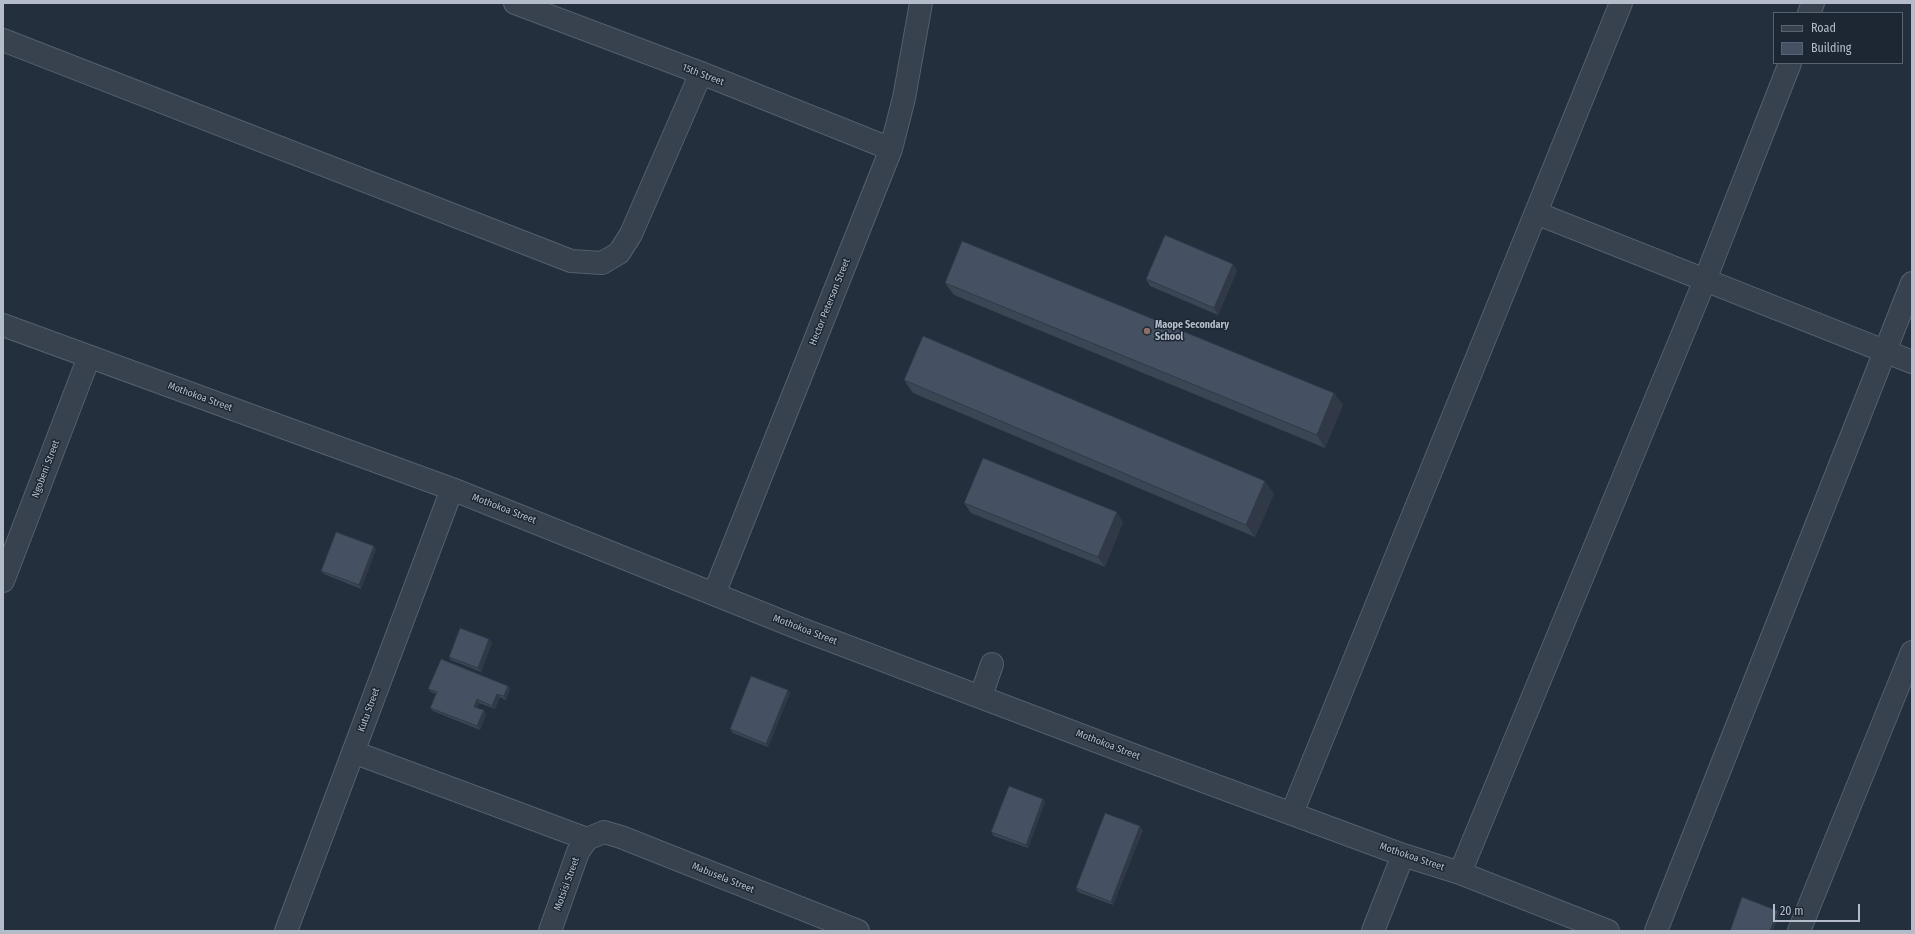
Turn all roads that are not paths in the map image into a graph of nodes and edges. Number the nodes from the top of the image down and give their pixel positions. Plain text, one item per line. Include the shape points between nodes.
1 (515, 3) edge
2 (921, 3) edge
3 (1621, 3) edge
4 (3, 40) edge
5 (1790, 64) edge
6 (700, 73) junction
7 (891, 149) junction
8 (1536, 213) junction
9 (1705, 280) junction
10 (1912, 284) edge
11 (3, 325) edge
12 (1885, 352) junction
13 (89, 357) junction
14 (1912, 362) edge
15 (452, 489) junction
16 (3, 581) edge
17 (714, 594) junction
18 (1912, 652) edge
19 (992, 664) dead end
20 (981, 696) junction
21 (353, 752) junction
22 (1292, 813) junction
23 (587, 839) junction
24 (1402, 855) junction
25 (1460, 874) junction
26 (286, 931) edge
27 (550, 931) edge
28 (858, 931) edge
29 (1373, 931) edge
30 (1608, 931) edge
31 (1656, 931) edge
32 (1799, 931) edge

1 - 6 street, 15th Street
2 - 7 street, Hector Peterson Street via 904,98
3 - 8 street
4 - 6 street via 571,262 602,263 619,253 631,234
5 - 9 street
6 - 7 street, 15th Street
7 - 17 street, Hector Peterson Street
8 - 9 street
8 - 22 street
9 - 12 street
9 - 25 street
10 - 12 street
11 - 13 street, Mothokoa Street
12 - 14 street
12 - 31 street
13 - 15 street, Mothokoa Street
13 - 16 street, Ngobeni Street
15 - 17 street, Mothokoa Street
15 - 21 street, Kutu Street
17 - 20 street, Mothokoa Street
18 - 32 street
19 - 20 street
20 - 22 street, Mothokoa Street
21 - 23 street
21 - 26 street, Kutu Street
22 - 24 street, Mothokoa Street
23 - 27 street, Motsisi Street via 578,852
23 - 28 street, Mabusela Street via 604,832 621,837
24 - 25 street, Mothokoa Street
24 - 29 street
25 - 30 street, Mothokoa Street

